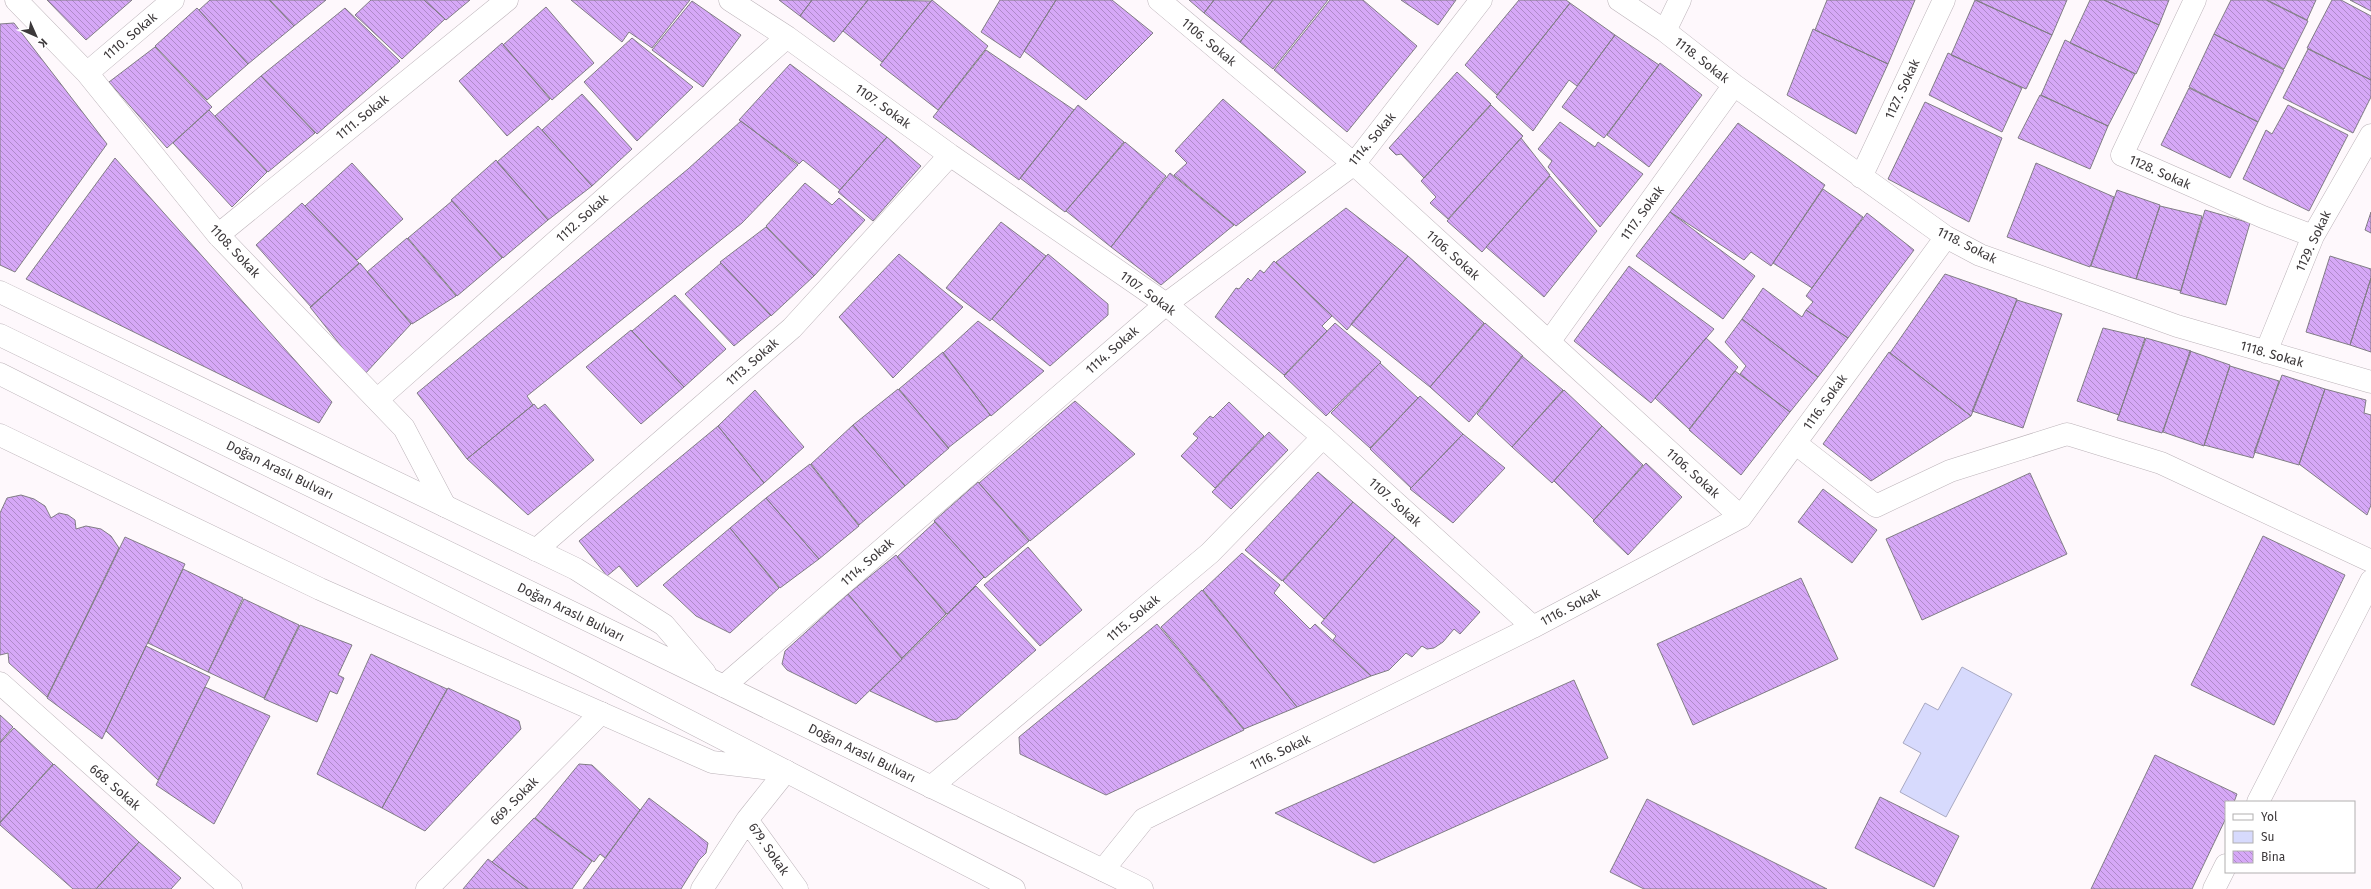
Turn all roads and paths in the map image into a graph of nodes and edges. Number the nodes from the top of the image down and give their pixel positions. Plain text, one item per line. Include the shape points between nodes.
1 (16, 0) edge
2 (173, 0) edge
3 (507, 0) edge
4 (730, 0) edge
5 (1159, 0) edge
6 (1482, 0) edge
7 (1619, 0) edge
8 (1680, 0) edge
9 (1944, 0) edge
10 (2195, 0) edge
11 (1665, 31) junction
12 (787, 37) junction
13 (87, 73) junction
14 (1734, 85) junction
15 (2371, 135) edge
16 (950, 155) junction
17 (1354, 164) junction
18 (1861, 177) junction
19 (218, 235) junction
20 (2313, 236) junction
21 (1946, 237) junction
22 (0, 292) edge
23 (1166, 304) junction
24 (0, 335) edge
25 (1549, 342) junction
26 (2266, 352) junction
27 (0, 374) edge
28 (2371, 382) edge
29 (378, 399) junction
30 (0, 435) edge
31 (1323, 437) junction
32 (1795, 443) junction
33 (445, 506) junction
34 (1741, 518) junction
35 (536, 550) junction
36 (2371, 560) edge
37 (2371, 581) edge
38 (1533, 627) junction
39 (0, 683) edge
40 (718, 683) junction
41 (601, 713) junction
42 (786, 771) junction
43 (931, 787) junction
44 (2259, 801) edge
45 (747, 820) junction
46 (2225, 868) edge
47 (1103, 870) junction
48 (231, 889) edge
49 (426, 889) edge
50 (702, 889) edge
51 (797, 889) edge
52 (1014, 889) edge
53 (1142, 889) edge
54 (2214, 889) edge

1 - 13 street, 1108. Sokak
2 - 13 street, 1110. Sokak
3 - 19 street, 1111. Sokak
4 - 12 street, 1107. Sokak
5 - 17 street, 1106. Sokak
6 - 17 street, 1114. Sokak
7 - 11 street, 1118. Sokak
8 - 11 street
9 - 18 street, 1127. Sokak
10 - 20 street, 1128. Sokak via 2122,155 2263,217
11 - 14 street, 1118. Sokak
12 - 16 street, 1107. Sokak
12 - 29 street, 1112. Sokak
13 - 19 street, 1108. Sokak
14 - 18 street, 1118. Sokak
14 - 25 street, 1117. Sokak
15 - 20 street, 1129. Sokak
16 - 23 street, 1107. Sokak
16 - 35 street, 1113. Sokak via 792,328
17 - 23 street, 1114. Sokak
17 - 25 street, 1106. Sokak
18 - 21 street, 1118. Sokak
19 - 29 street, 1108. Sokak
20 - 26 street, 1129. Sokak
21 - 26 street, 1118. Sokak via 1980,255 2170,324
21 - 32 street, 1116. Sokak
22 - 33 street
23 - 31 street, 1107. Sokak
23 - 40 street, 1114. Sokak
24 - 40 street, Doğan Araslı Bulvarı
25 - 34 street, 1106. Sokak
26 - 28 street, 1118. Sokak
27 - 42 street
29 - 33 street, 1108. Sokak via 404,428
30 - 41 street via 320,589
31 - 38 street, 1107. Sokak
31 - 43 street, 1115. Sokak via 1210,553
32 - 34 street, 1116. Sokak
32 - 36 street via 1876,506 1950,471 2067,434 2161,463
33 - 35 street
34 - 38 street, 1116. Sokak
35 - 40 street via 576,568 664,625
37 - 44 street
38 - 47 street, 1116. Sokak via 1144,819
39 - 48 street, 668. Sokak
40 - 43 street, Doğan Araslı Bulvarı
41 - 42 street via 712,762
41 - 49 street, 669. Sokak
42 - 45 street, 679. Sokak
42 - 52 street
43 - 47 street, Doğan Araslı Bulvarı
45 - 50 street
45 - 51 street, 679. Sokak
46 - 54 street
47 - 53 street, Doğan Araslı Bulvarı

